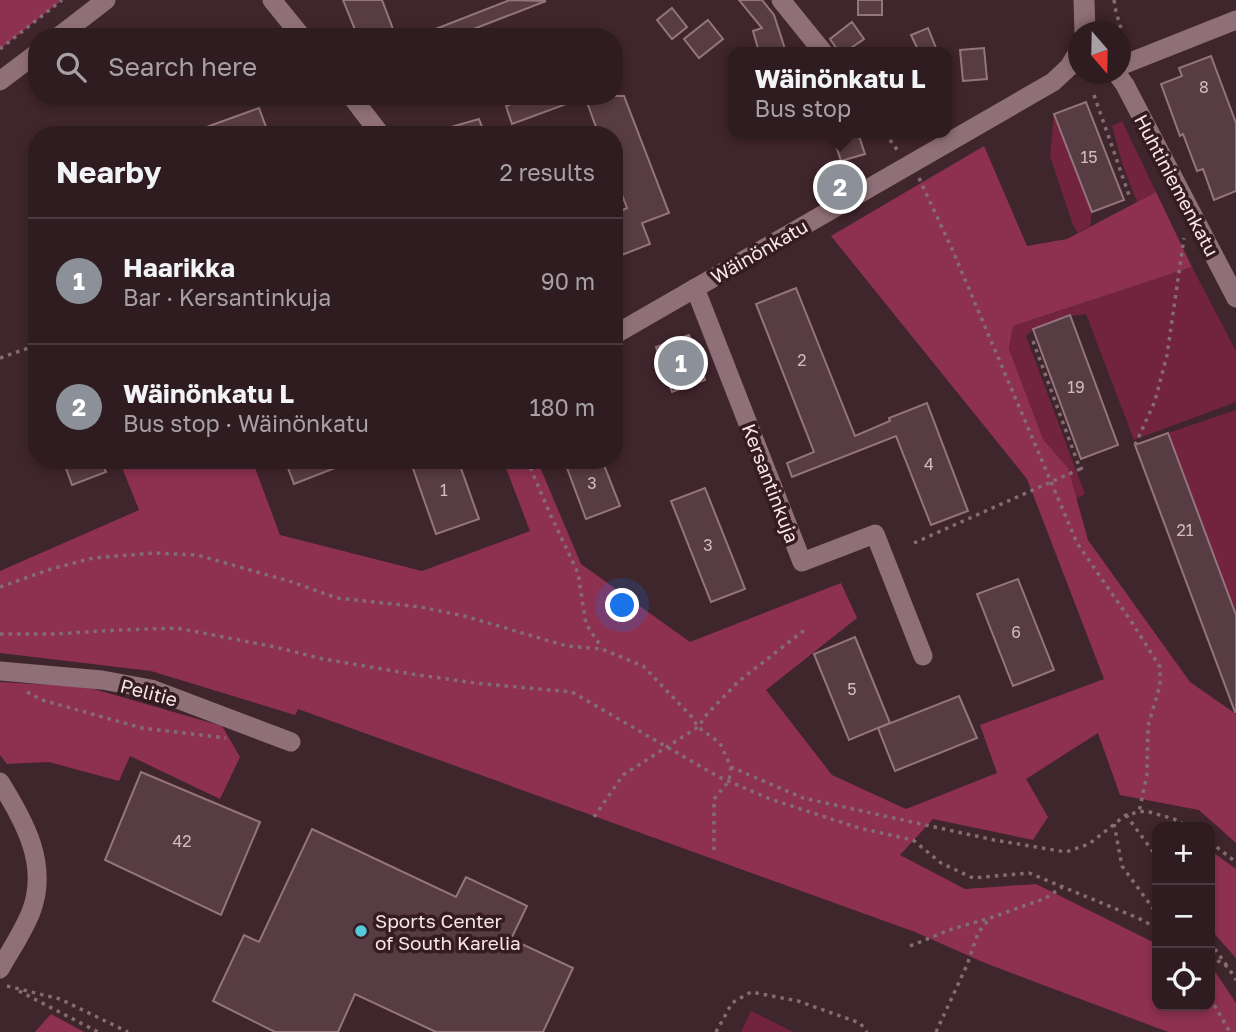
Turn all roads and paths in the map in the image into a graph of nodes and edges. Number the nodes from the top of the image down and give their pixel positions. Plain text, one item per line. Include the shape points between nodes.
1 (62, 0) edge
2 (106, 0) edge
3 (272, 0) edge
4 (781, 0) edge
5 (1084, 0) edge
6 (1236, 20) edge
7 (1085, 21) edge
8 (70, 28) edge
9 (295, 28) edge
10 (819, 47) edge
11 (0, 49) edge
12 (28, 60) edge
13 (1131, 61) edge
14 (1068, 68) edge
15 (0, 81) edge
16 (1124, 84) edge
17 (1094, 95) dead end
18 (358, 105) edge
19 (374, 126) edge
20 (889, 138) edge
21 (900, 153) dead end
22 (918, 176) dead end
23 (1130, 198) dead end
24 (1184, 235) dead end
25 (695, 288) junction
26 (1236, 298) edge
27 (623, 330) edge
28 (1033, 341) dead end
29 (28, 348) edge
30 (0, 358) edge
31 (1135, 445) dead end
32 (1087, 466) dead end
33 (531, 469) edge
34 (1080, 469) junction
35 (914, 542) dead end
36 (0, 587) edge
37 (807, 628) dead end
38 (0, 634) edge
39 (602, 649) junction
40 (923, 656) dead end
41 (0, 671) edge
42 (21, 689) dead end
43 (698, 727) junction
44 (231, 739) dead end
45 (291, 742) dead end
46 (667, 746) junction
47 (731, 767) junction
48 (729, 781) junction
49 (0, 782) edge
50 (1139, 812) junction
51 (1126, 815) junction
52 (594, 817) dead end
53 (1180, 822) edge
54 (1114, 824) junction
55 (1215, 846) edge
56 (714, 850) dead end
57 (1152, 850) edge
58 (1236, 862) edge
59 (1062, 887) junction
60 (1152, 907) edge
61 (990, 918) junction
62 (1152, 925) edge
63 (910, 946) dead end
64 (1214, 948) edge
65 (1215, 959) edge
66 (1228, 967) junction
67 (0, 969) edge
68 (1236, 980) edge
69 (0, 983) edge
70 (13, 989) junction
71 (1215, 1006) edge
72 (98, 1032) edge
73 (128, 1032) edge
74 (716, 1032) edge
75 (867, 1032) edge
76 (936, 1032) edge
77 (1230, 1032) edge

1 - 11 path
2 - 8 street
3 - 9 street
4 - 10 street
5 - 7 street
6 - 13 street
12 - 15 street
14 - 25 street, Wäinönkatu via 1053,82
16 - 26 street, Huhtiniemenkatu
17 - 23 path
18 - 19 street
20 - 21 path
22 - 50 path via 1077,543 1160,667
24 - 31 path via 1167,355
25 - 27 street, Wäinönkatu
25 - 40 street, Kersantinkuja via 802,562 875,534
28 - 34 path
29 - 30 path
32 - 34 path
33 - 39 path via 578,573 586,624
34 - 35 path
36 - 39 path via 93,558 197,555 337,598 421,607 567,646
37 - 43 path via 739,681
38 - 46 path via 177,628 412,674 572,692
39 - 43 path via 643,666
41 - 45 street, Pelitie via 151,689
42 - 44 path via 42,700 142,728
43 - 46 path
43 - 47 path via 720,743
46 - 48 path
46 - 52 path via 623,775
47 - 48 path
47 - 54 path via 803,798 1066,852 1089,844
48 - 56 path via 714,799
48 - 59 path via 859,828 913,840 941,863 973,878 1028,873
49 - 67 street via 27,829 37,864 37,891 30,914
50 - 51 path
50 - 53 path
51 - 54 path
51 - 57 path
54 - 60 path via 1122,866
55 - 58 path
59 - 61 path via 1046,898
59 - 62 path
61 - 63 path
61 - 76 path via 978,933
64 - 66 path
65 - 66 path
66 - 68 path
69 - 70 path
70 - 72 path
70 - 73 path via 60,999
71 - 77 path
74 - 75 path via 732,1003 751,992 798,1001 860,1023

